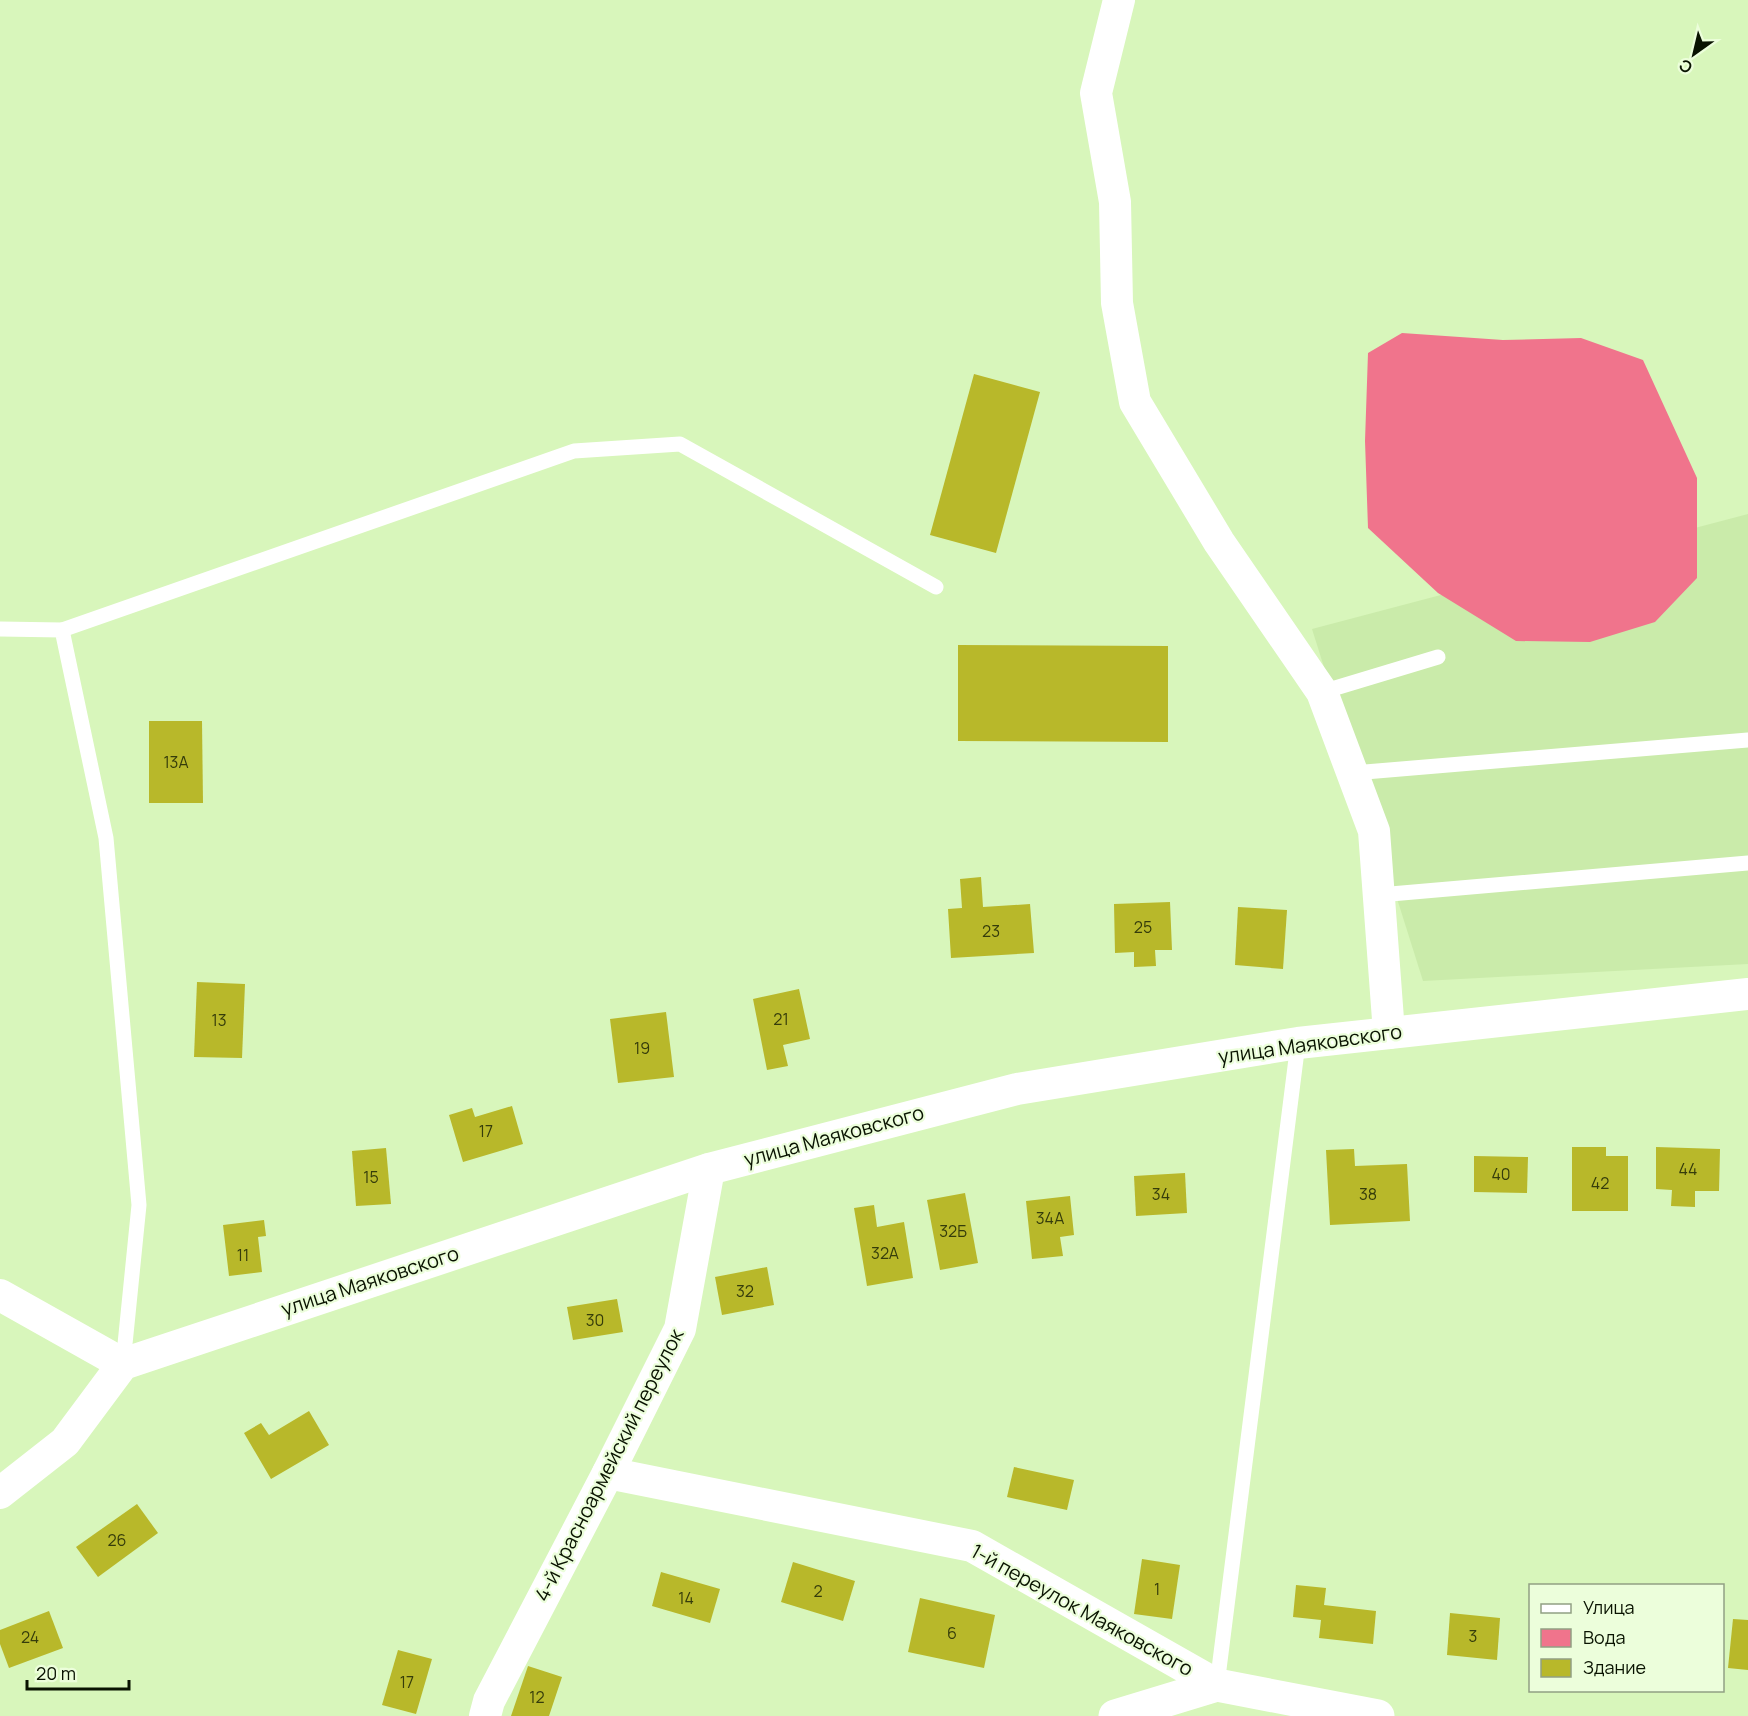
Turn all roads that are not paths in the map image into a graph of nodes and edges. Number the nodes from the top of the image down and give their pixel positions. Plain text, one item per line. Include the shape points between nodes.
1 (1119, 0) edge
2 (936, 587) dead end
3 (0, 629) edge
4 (62, 630) junction
5 (1438, 657) dead end
6 (1322, 692) junction
7 (1748, 740) edge
8 (1353, 773) junction
9 (1748, 863) edge
10 (1379, 895) junction
11 (1748, 994) edge
12 (1389, 1033) junction
13 (1298, 1043) junction
14 (709, 1169) junction
15 (0, 1295) edge
16 (123, 1364) junction
17 (608, 1473) junction
18 (0, 1493) edge
19 (1217, 1685) junction
20 (484, 1716) edge
21 (1115, 1716) edge
22 (1378, 1716) edge

1 - 6 street via 1096,93 1115,202 1117,303 1135,402 1219,542
2 - 4 lane via 680,444 574,452
3 - 4 lane
4 - 16 lane via 106,838 139,1205
5 - 6 lane
6 - 8 street
7 - 8 lane
8 - 10 street via 1374,831
9 - 10 lane
10 - 12 street
11 - 12 street, улица Маяковского
12 - 13 street, улица Маяковского
13 - 14 street, улица Маяковского via 1017,1089
13 - 19 lane
14 - 16 street, улица Маяковского
14 - 17 street, 4-й Красноармейский переулок via 680,1329
15 - 16 street
16 - 18 street via 65,1442
17 - 19 street, 1-й переулок Маяковского via 972,1546
17 - 20 street, 4-й Красноармейский переулок
19 - 21 street
19 - 22 street, 1-й переулок Маяковского

